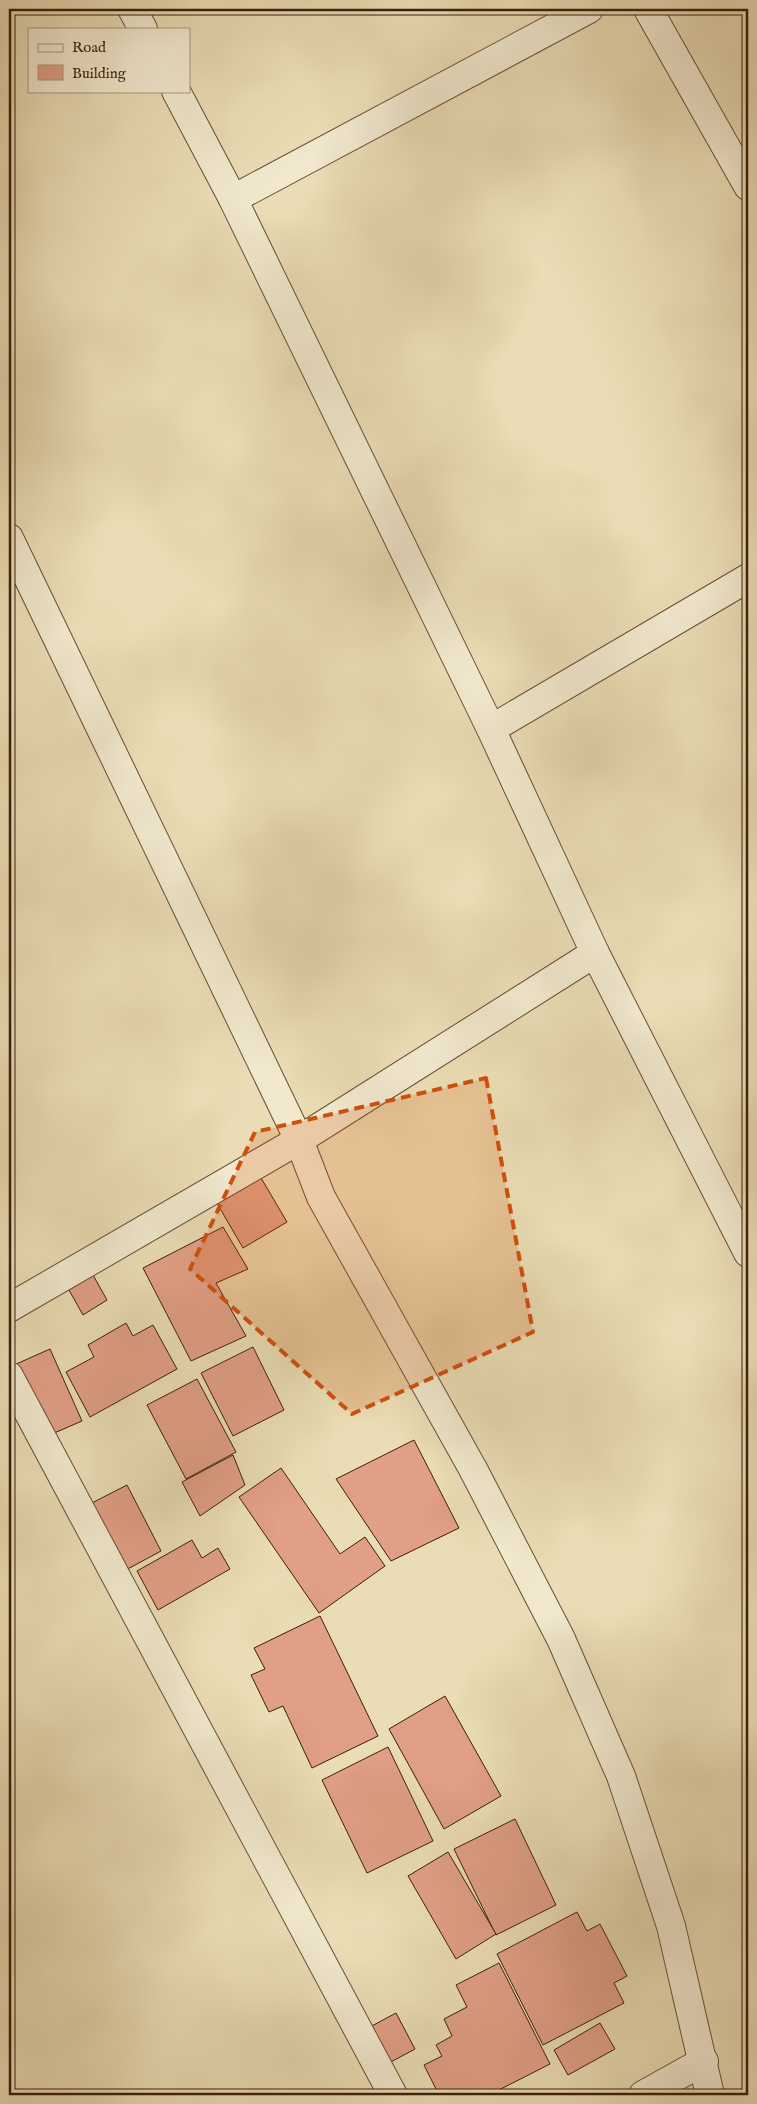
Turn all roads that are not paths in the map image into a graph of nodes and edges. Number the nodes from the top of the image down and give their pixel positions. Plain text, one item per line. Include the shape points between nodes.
1 (132, 9) edge
2 (589, 9) edge
3 (648, 9) edge
4 (142, 28) edge
5 (177, 92) edge
6 (748, 186) edge
7 (233, 199) junction
8 (9, 538) edge
9 (748, 578) edge
10 (491, 729) junction
11 (595, 953) junction
12 (299, 1140) junction
13 (748, 1253) edge
14 (9, 1308) edge
15 (9, 1376) edge
16 (704, 2061) junction
17 (393, 2095) edge
18 (643, 2095) edge
19 (710, 2095) edge

1 - 4 street
2 - 7 street
3 - 6 street
5 - 7 street
7 - 10 street
8 - 12 street
9 - 10 street
10 - 11 street
11 - 12 street
11 - 13 street
12 - 14 street
12 - 16 street via 322,1197 474,1469 561,1639 621,1776 671,1926
15 - 17 street
16 - 18 street
16 - 19 street

